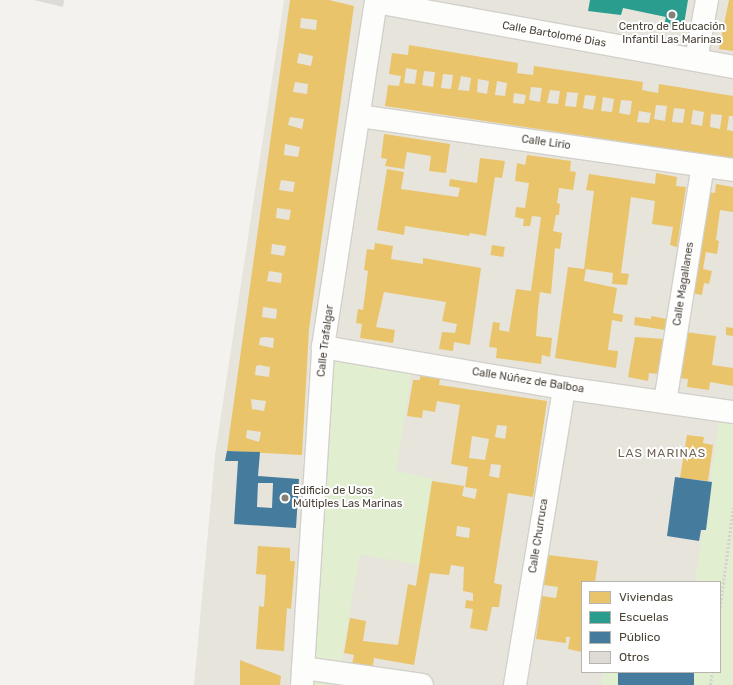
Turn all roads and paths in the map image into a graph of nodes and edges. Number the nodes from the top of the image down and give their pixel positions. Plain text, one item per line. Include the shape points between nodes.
1 (707, 0) edge
2 (376, 1) edge
3 (696, 60) junction
4 (733, 67) edge
5 (359, 116) junction
6 (703, 166) junction
7 (733, 170) edge
8 (323, 347) junction
9 (564, 388) junction
10 (665, 402) junction
11 (733, 412) edge
12 (733, 508) edge
13 (721, 600) edge
14 (712, 673) edge
15 (303, 676) edge
16 (422, 685) edge
17 (515, 685) edge
18 (710, 685) edge

1 - 3 street
2 - 3 street, Calle Bartolomé Dias
2 - 5 street, Calle Trafalgar
3 - 4 street, Calle Bartolomé Dias
5 - 6 street, Calle Lirio
5 - 8 street, Calle Trafalgar
6 - 7 street, Calle Lirio
6 - 10 street, Calle Magallanes
8 - 9 street, Calle Núñez de Balboa
8 - 15 street, Calle Trafalgar
9 - 10 street, Calle Núñez de Balboa
9 - 17 street, Calle Churruca
10 - 11 street, Calle Núñez de Balboa
12 - 13 path
14 - 18 path
15 - 16 street

